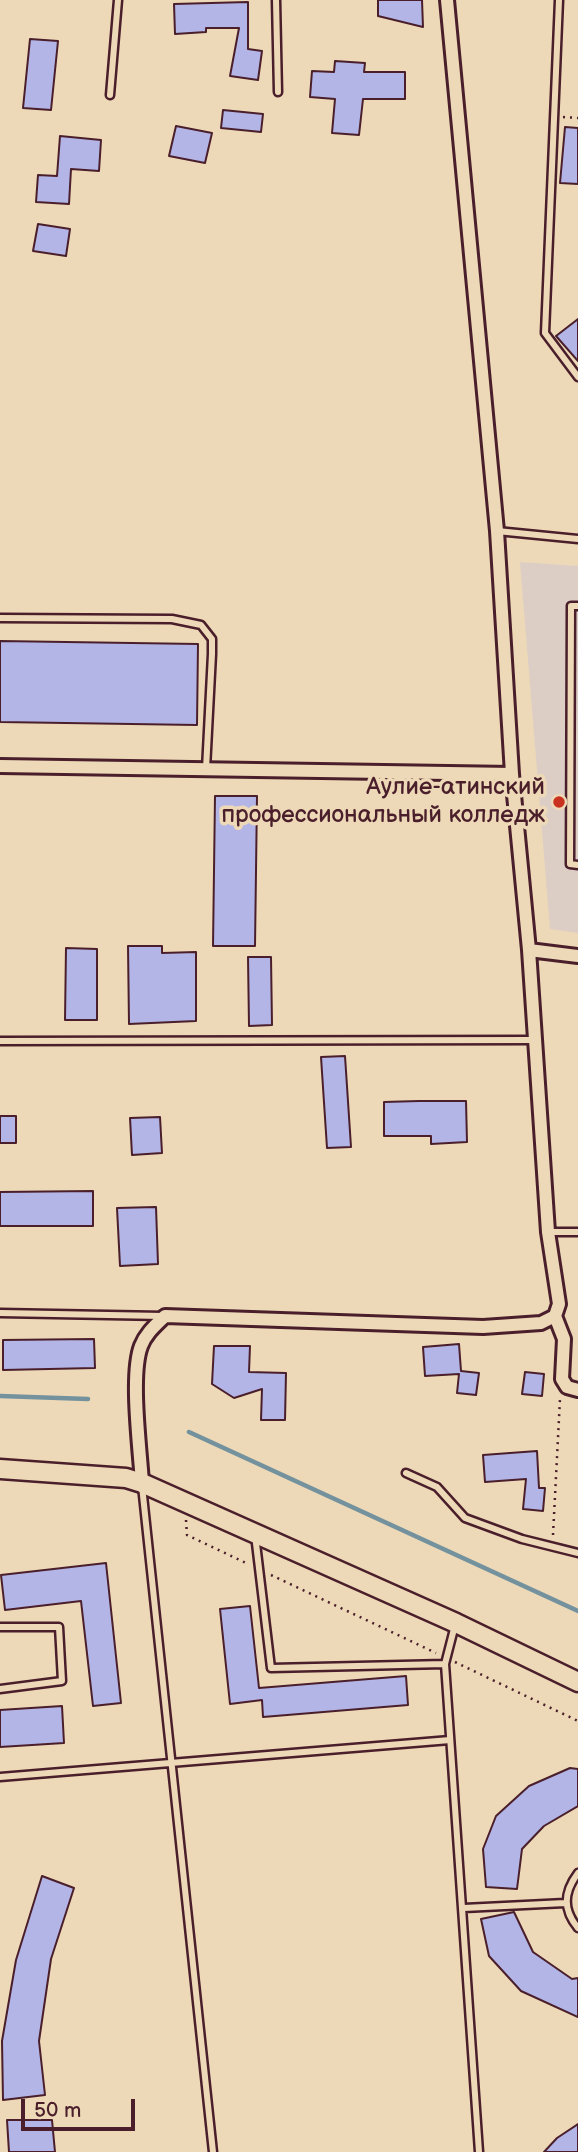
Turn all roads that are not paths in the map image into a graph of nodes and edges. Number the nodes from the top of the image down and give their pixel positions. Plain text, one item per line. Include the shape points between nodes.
1 (118, 0) edge
2 (276, 0) edge
3 (447, 0) edge
4 (559, 0) edge
5 (278, 92) dead end
6 (110, 95) dead end
7 (578, 377) edge
8 (497, 531) junction
9 (578, 539) edge
10 (578, 606) edge
11 (0, 618) edge
12 (574, 753) edge
13 (0, 766) edge
14 (206, 771) junction
15 (512, 774) junction
16 (578, 865) edge
17 (529, 950) junction
18 (578, 956) edge
19 (535, 1040) junction
20 (0, 1041) edge
21 (548, 1232) junction
22 (578, 1232) edge
23 (0, 1313) edge
24 (165, 1316) junction
25 (555, 1317) junction
26 (573, 1389) edge
27 (0, 1469) edge
28 (406, 1473) dead end
29 (142, 1483) junction
30 (255, 1534) junction
31 (578, 1553) edge
32 (456, 1623) junction
33 (0, 1627) edge
34 (444, 1661) junction
35 (578, 1682) edge
36 (0, 1689) edge
37 (450, 1740) junction
38 (172, 1765) junction
39 (0, 1777) edge
40 (578, 1874) edge
41 (565, 1903) junction
42 (464, 1908) junction
43 (578, 1928) edge
44 (213, 2152) edge
45 (479, 2152) edge

1 - 6 lane
2 - 5 lane
3 - 8 street
4 - 7 lane via 545,332
8 - 9 lane
8 - 15 street
10 - 12 lane via 572,606
11 - 14 lane via 172,619 201,625 212,639
12 - 16 lane via 570,864
13 - 14 street
14 - 15 street
15 - 17 street
17 - 18 street
17 - 19 street
19 - 20 lane
19 - 21 street
21 - 22 lane
21 - 25 street via 559,1304
23 - 24 lane
24 - 25 street via 483,1327 541,1323
24 - 29 street via 140,1348
25 - 26 street via 564,1339 562,1379
27 - 29 street
28 - 31 lane via 437,1487 465,1518
29 - 30 street
29 - 38 lane
30 - 32 street
30 - 34 lane via 271,1668
32 - 34 lane
32 - 35 street
33 - 36 lane via 59,1627 62,1681
34 - 37 lane
37 - 38 lane
37 - 42 lane
38 - 39 lane
38 - 44 lane
40 - 41 lane
41 - 42 lane
41 - 43 lane via 567,1915
42 - 45 lane

